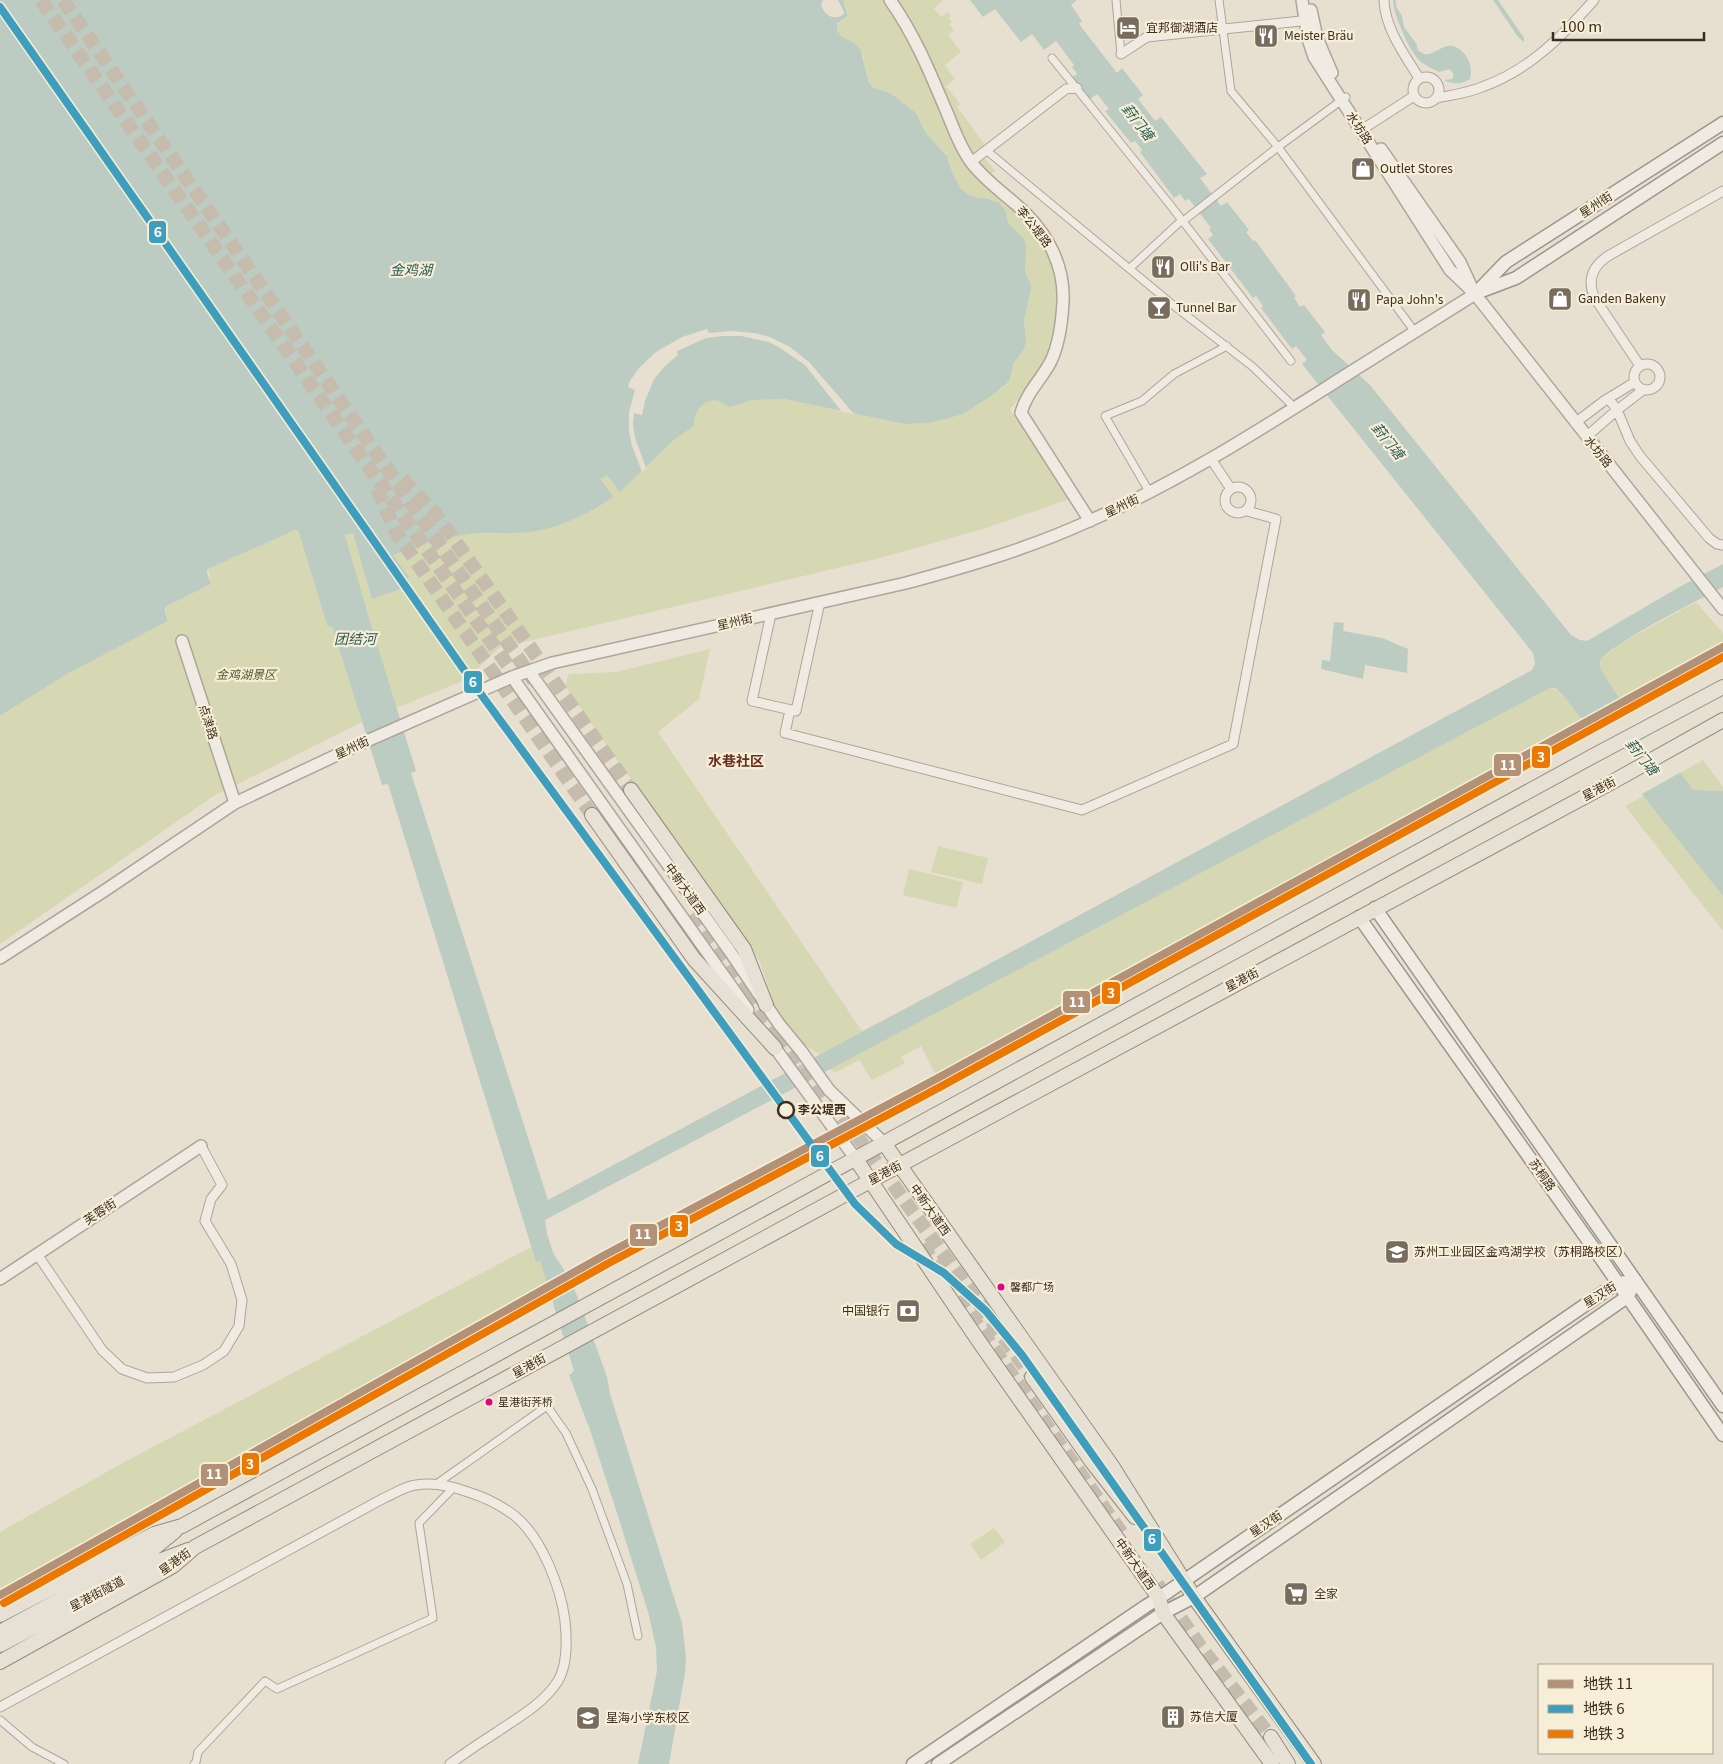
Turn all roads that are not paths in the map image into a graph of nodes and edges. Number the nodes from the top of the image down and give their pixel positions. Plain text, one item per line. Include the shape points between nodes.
1 (890, 0) edge
2 (1116, 0) edge
3 (1219, 0) edge
4 (1302, 0) edge
5 (1310, 0) edge
6 (1384, 0) edge
7 (1594, 0) edge
8 (1309, 20) junction
9 (1223, 30) junction
10 (1121, 54) joint
11 (1052, 58) dead end
12 (1419, 78) junction
13 (1077, 88) junction
14 (1414, 96) junction
15 (1437, 98) junction
16 (1344, 99) junction
17 (1723, 123) edge
18 (1366, 127) junction
19 (1723, 144) edge
20 (1278, 147) junction
21 (986, 150) junction
22 (971, 162) junction
23 (1723, 191) edge
24 (1184, 219) junction
25 (1130, 268) junction
26 (1475, 294) junction
27 (1415, 332) junction
28 (1227, 346) junction
29 (1291, 361) dead end
30 (1640, 366) junction
31 (1635, 382) junction
32 (1644, 390) junction
33 (1609, 400) junction
34 (1295, 408) junction
35 (1617, 410) junction
36 (1575, 423) junction
37 (1586, 437) junction
38 (1211, 459) junction
39 (1231, 489) junction
40 (1150, 493) junction
41 (1247, 510) junction
42 (1090, 521) junction
43 (1723, 545) edge
44 (820, 602) junction
45 (1723, 609) edge
46 (771, 614) junction
47 (182, 641) dead end
48 (529, 670) junction
49 (512, 677) junction
50 (1723, 687) edge
51 (790, 710) junction
52 (1723, 720) edge
53 (632, 790) tunnel mouth
54 (235, 803) junction
55 (592, 815) tunnel mouth
56 (1375, 908) junction
57 (1360, 917) junction
58 (1391, 931) junction
59 (1377, 941) junction
60 (0, 958) edge
61 (766, 1005) junction
62 (775, 1048) junction
63 (1535, 1137) junction
64 (884, 1143) junction
65 (201, 1146) joint
66 (1522, 1146) junction
67 (855, 1158) junction
68 (899, 1166) junction
69 (870, 1181) junction
70 (37, 1254) junction
71 (0, 1278) edge
72 (1636, 1281) junction
73 (1617, 1283) junction
74 (1627, 1297) junction
75 (1032, 1377) tunnel mouth
76 (1723, 1406) edge
77 (1436, 1408) junction
78 (1446, 1422) junction
79 (1723, 1435) edge
80 (435, 1485) junction
81 (454, 1487) junction
82 (182, 1526) junction
83 (195, 1547) junction
84 (1184, 1581) junction
85 (1159, 1598) junction
86 (1194, 1598) junction
87 (1163, 1613) junction
88 (0, 1615) edge
89 (0, 1632) edge
90 (638, 1636) dead end
91 (0, 1645) edge
92 (0, 1662) edge
93 (0, 1707) edge
94 (0, 1720) edge
95 (1271, 1737) tunnel mouth
96 (64, 1764) edge
97 (194, 1764) edge
98 (450, 1764) edge
99 (913, 1764) edge
100 (938, 1764) edge
101 (1272, 1764) edge
102 (1288, 1764) edge
103 (1314, 1764) edge

1 - 22 street, 李公堤路 via 917,43 958,140
2 - 10 street
3 - 9 street
4 - 8 street, 水坊路
5 - 8 street, 水坊路
6 - 12 street via 1392,31
7 - 15 street via 1560,38 1522,67 1483,87
8 - 9 street
8 - 16 street, 水坊路
9 - 10 street via 1147,37
9 - 20 street via 1231,91
11 - 13 street
12 - 14 street via 1413,86
12 - 15 street via 1428,77 1436,81 1439,89
13 - 21 street via 1066,89
13 - 24 street
14 - 15 street via 1425,103
14 - 18 street
16 - 18 street, 水坊路
16 - 20 street
16 - 26 street, 水坊路 via 1450,270
17 - 26 main road, 星州街 via 1506,262
18 - 26 street, 水坊路 via 1460,262
19 - 26 main road, 星州街 via 1516,278
20 - 24 street
20 - 27 street
21 - 22 street
21 - 25 street
22 - 42 street, 李公堤路 via 1028,215 1057,261 1063,301 1056,348 1023,403 1021,413
23 - 30 street via 1608,256 1592,272 1594,297
24 - 25 street
24 - 29 street
25 - 28 street
26 - 27 street, 星州街
26 - 36 street, 水坊路
27 - 34 street, 星州街
28 - 34 street
28 - 40 street via 1174,374 1142,401 1105,416
30 - 31 street via 1634,373
30 - 32 street via 1655,366 1661,377 1655,388
31 - 32 street
31 - 33 street
32 - 35 street
33 - 35 street
33 - 36 street
34 - 38 street, 星州街
35 - 37 street
35 - 43 street via 1640,456 1708,538
36 - 37 street, 水坊路
37 - 45 street, 水坊路
38 - 39 street
38 - 40 street, 星州街
39 - 41 street via 1244,488 1250,494 1251,503
39 - 41 street via 1224,500 1227,508 1238,514
40 - 42 street, 星州街
41 - 51 street via 1276,519 1233,744 1082,810 785,733
42 - 44 street, 星州街 via 964,568
44 - 46 street, 星州街
44 - 51 street via 796,711
46 - 48 street, 星州街
46 - 51 street via 752,701
47 - 54 street, 点津路
48 - 49 street, 星州街
48 - 61 street, 中新大道西
49 - 54 street, 星州街
49 - 62 street, 中新大道西
50 - 64 main road
52 - 56 main road, 星港街
53 - 61 main road via 744,949
54 - 60 street, 星州街
55 - 62 main road via 694,959
56 - 57 main road, 星港街
56 - 58 main road, 苏桐路
57 - 59 main road, 苏桐路
57 - 68 main road, 星港街
58 - 59 main road
58 - 63 main road, 苏桐路
59 - 66 main road, 苏桐路
61 - 64 street, 中新大道西 via 829,1090
62 - 67 street, 中新大道西
63 - 66 main road
63 - 72 main road, 苏桐路
64 - 67 main road
64 - 68 main road, 中新大道西
65 - 70 street, 芙蓉街
65 - 70 street via 222,1185 211,1199 205,1221 231,1264 242,1300 238,1326 224,1351 204,1365 165,1378 147,1378 122,1369 102,1350
66 - 73 main road, 苏桐路
67 - 69 main road, 中新大道西
67 - 82 main road
68 - 69 main road, 星港街
68 - 84 main road, 中新大道西 via 1112,1466
69 - 83 main road, 星港街
69 - 85 main road, 中新大道西
70 - 71 street, 芙蓉街
72 - 73 main road, 星汉街
72 - 74 main road, 星汉街
72 - 76 main road, 苏桐路
73 - 74 main road, 苏桐路
73 - 77 main road, 星汉街
74 - 78 main road, 星汉街
74 - 79 main road, 苏桐路
75 - 84 main road via 1092,1462
77 - 78 main road
77 - 84 main road, 星汉街
78 - 86 main road, 星汉街
80 - 81 street
80 - 90 street via 547,1406 566,1433 592,1488 627,1584
80 - 93 street via 414,1484 384,1498
81 - 97 street via 419,1523 433,1618 277,1689 265,1682 198,1752
81 - 98 street via 478,1495 516,1517 534,1539 558,1586 566,1634 562,1672 548,1692 530,1710
82 - 88 main road via 154,1534
82 - 89 main road, 星港街隧道 via 153,1550
83 - 91 main road, 星港街隧道 via 159,1561
83 - 92 main road, 星港街 via 173,1566
84 - 85 main road, 星汉街
84 - 86 main road, 中新大道西
85 - 87 main road, 中新大道西
85 - 99 main road, 星汉街
86 - 87 main road, 星汉街
86 - 103 main road, 中新大道西
87 - 100 main road, 星汉街
87 - 101 main road, 中新大道西
94 - 96 street via 32,1747
95 - 102 main road

